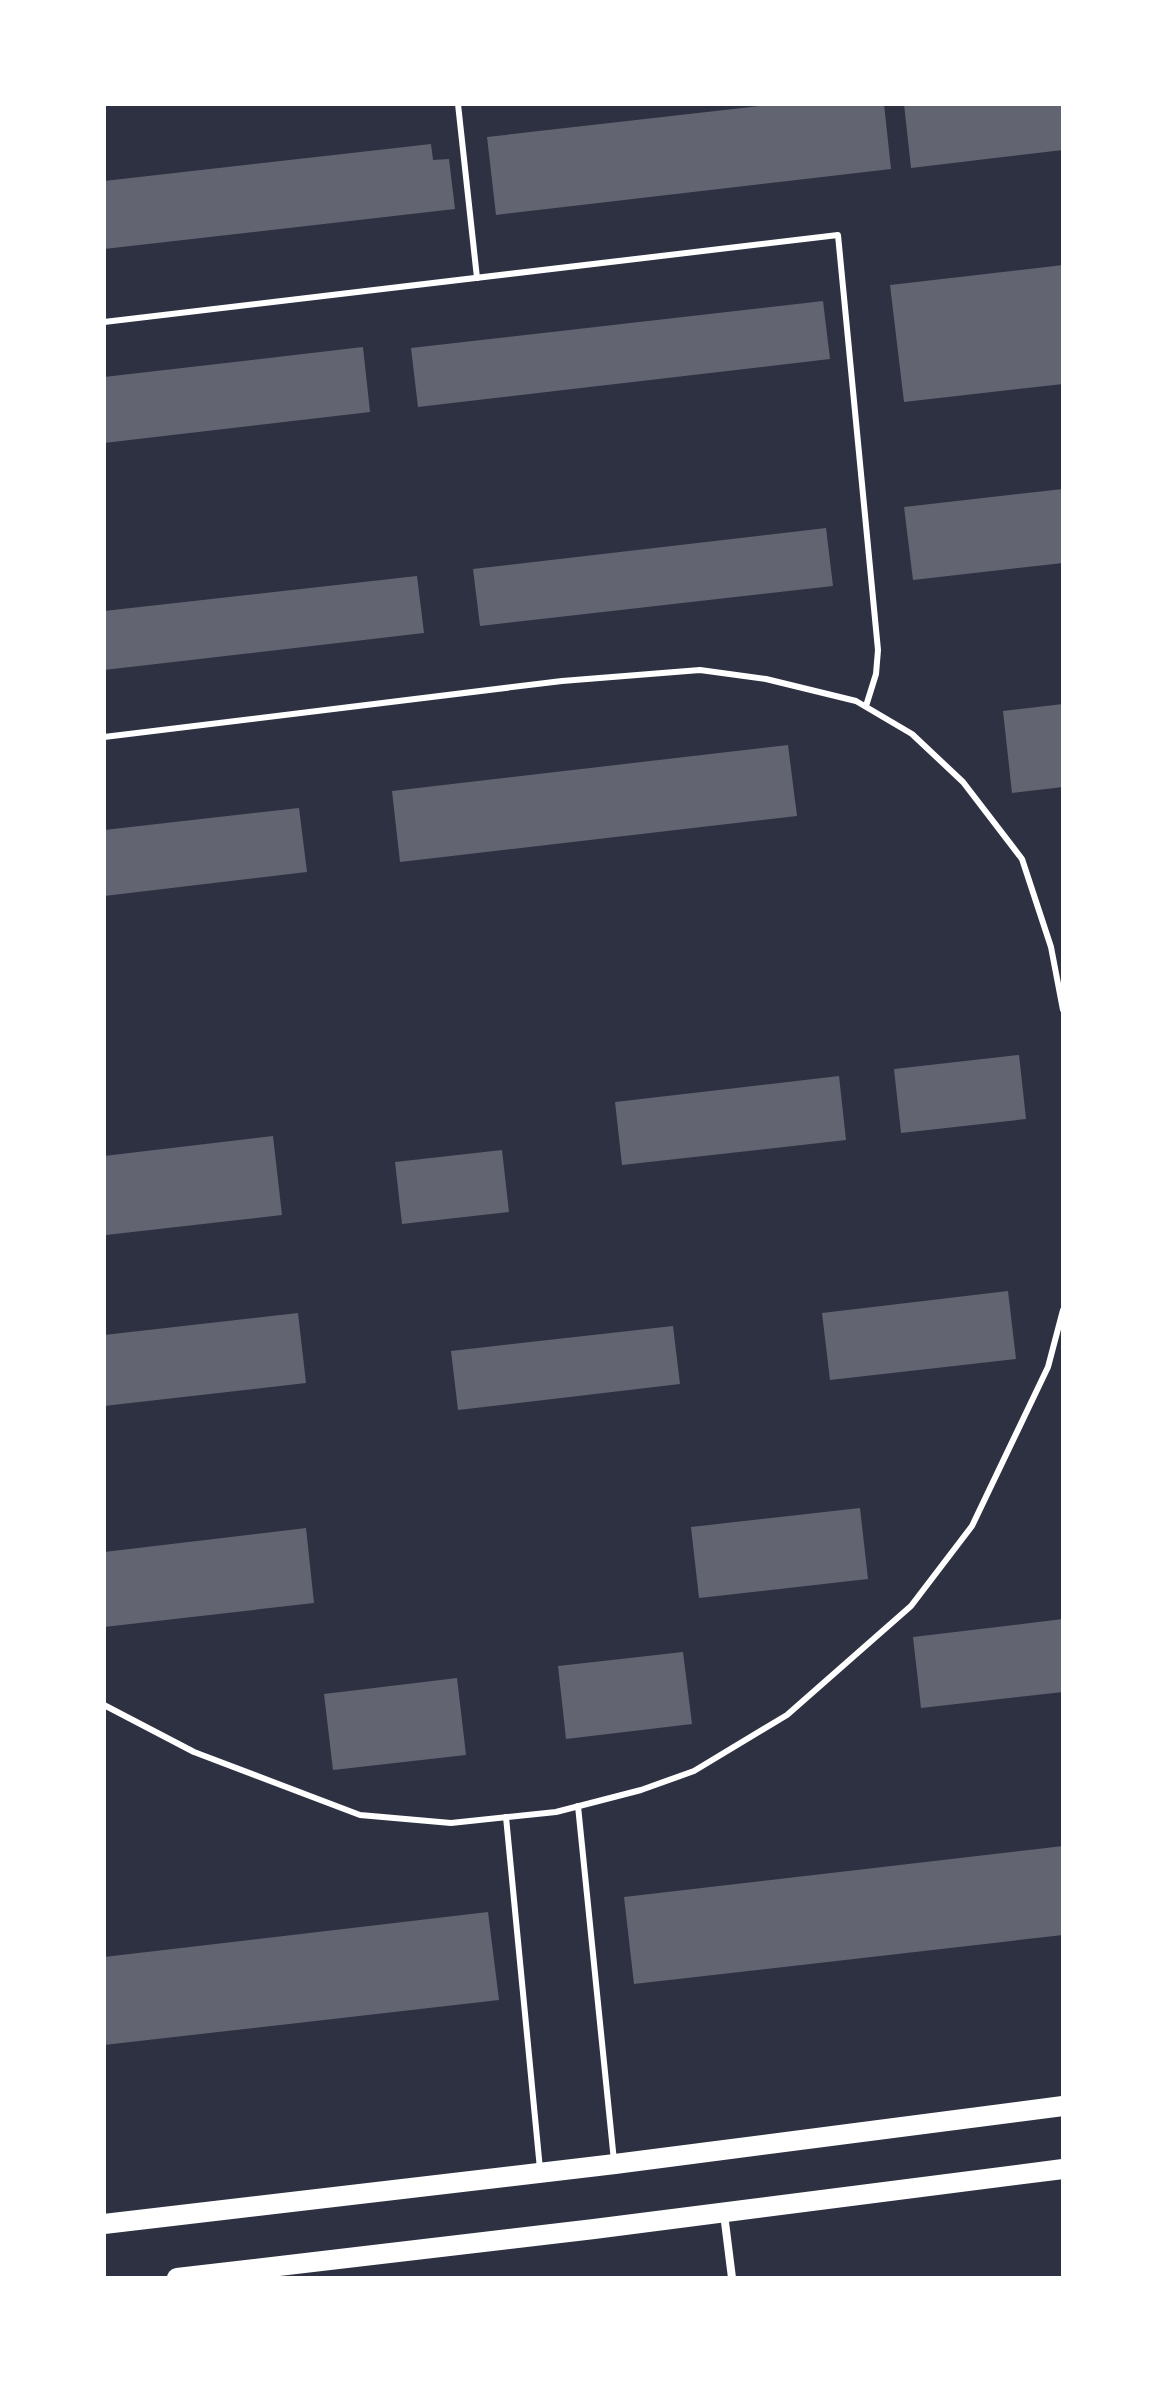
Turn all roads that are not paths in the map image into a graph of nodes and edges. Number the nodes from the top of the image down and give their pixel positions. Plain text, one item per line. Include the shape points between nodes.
1 (458, 104) edge
2 (477, 278) junction
3 (104, 322) edge
4 (866, 706) junction
5 (104, 737) edge
6 (1063, 1010) edge
7 (1063, 1310) edge
8 (104, 1705) edge
9 (578, 1806) junction
10 (506, 1817) junction
11 (1063, 2106) edge
12 (615, 2164) junction
13 (1063, 2169) edge
14 (540, 2173) junction
15 (724, 2213) junction
16 (104, 2224) edge
17 (177, 2278) edge
18 (732, 2278) edge

1 - 2 lane
2 - 3 lane
2 - 4 lane via 838,235 878,650
4 - 5 lane via 766,679 700,670 562,681
4 - 6 lane via 912,734 963,782 1022,859 1051,947
7 - 9 lane via 1048,1367 972,1526 911,1606 787,1715 721,1755 694,1771
8 - 10 lane via 194,1752 360,1815 451,1823
9 - 10 lane
9 - 12 lane
10 - 14 lane
11 - 12 main road
12 - 14 main road
13 - 15 main road
14 - 16 main road
15 - 17 main road
15 - 18 street

